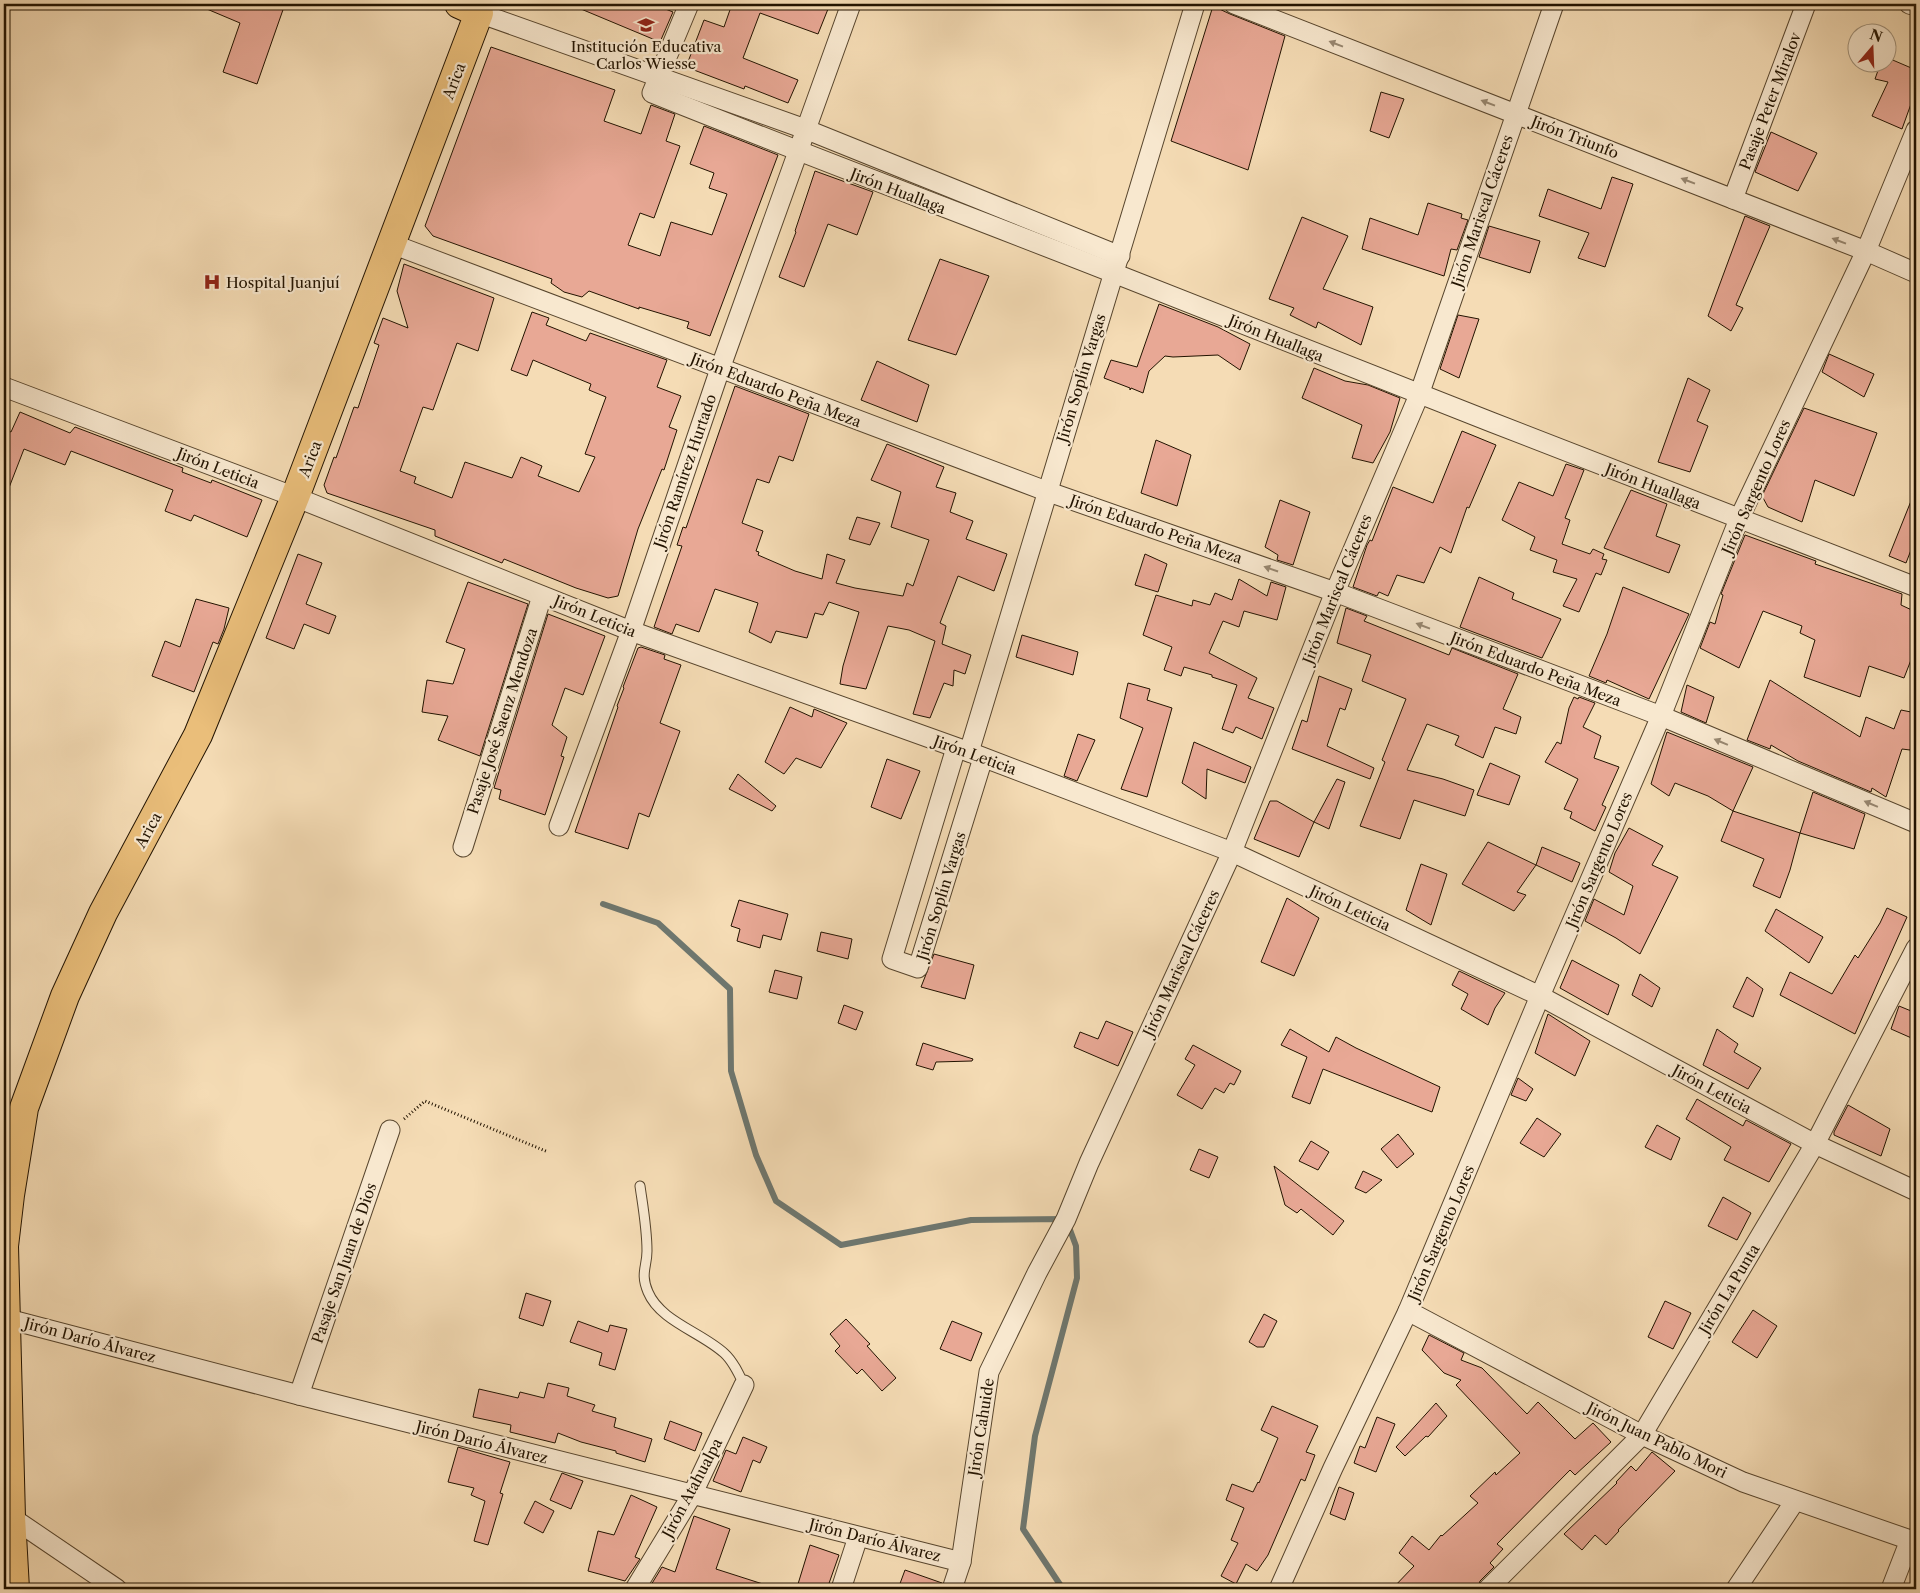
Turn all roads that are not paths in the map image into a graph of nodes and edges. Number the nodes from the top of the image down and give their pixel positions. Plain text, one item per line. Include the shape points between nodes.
1 (689, 4) edge
2 (851, 4) edge
3 (1195, 4) edge
4 (1234, 4) edge
5 (1554, 4) edge
6 (1806, 4) edge
7 (1909, 4) edge
8 (1916, 6) edge
9 (469, 9) edge
10 (659, 77) junction
11 (1516, 114) junction
12 (804, 128) junction
13 (1916, 130) edge
14 (796, 152) junction
15 (1733, 199) junction
16 (392, 244) junction
17 (1866, 251) junction
18 (1120, 256) junction
19 (1114, 273) junction
20 (1916, 273) edge
21 (720, 369) junction
22 (4, 387) edge
23 (1419, 395) junction
24 (1046, 491) junction
25 (295, 497) junction
26 (1739, 519) junction
27 (1916, 587) edge
28 (1335, 592) junction
29 (542, 596) junction
30 (632, 631) junction
31 (1661, 716) junction
32 (969, 753) junction
33 (1916, 823) edge
34 (559, 826) dead end
35 (463, 847) dead end
36 (1232, 852) junction
37 (1916, 948) edge
38 (1540, 996) junction
39 (390, 1130) road end
40 (1815, 1144) junction
41 (640, 1186) dead end
42 (1916, 1191) edge
43 (1037, 1273) joint
44 (1408, 1311) junction
45 (5, 1318) edge
46 (744, 1385) joint
47 (299, 1395) junction
48 (1642, 1435) junction
49 (692, 1495) junction
50 (1795, 1501) junction
51 (11, 1517) junction
52 (858, 1537) junction
53 (1914, 1540) edge
54 (961, 1562) junction
55 (15, 1589) edge
56 (117, 1589) edge
57 (635, 1589) edge
58 (841, 1589) edge
59 (952, 1589) edge
60 (1279, 1589) edge
61 (1488, 1589) edge
62 (1736, 1589) edge
63 (1891, 1589) edge

1 - 10 street
2 - 12 street, Jirón Ramírez Hurtado
3 - 18 street, Jirón Soplín Vargas
11 -> 4 street, Jirón Triunfo
5 - 11 street, Jirón Mariscal Cáceres
6 - 15 street, Pasaje Peter Miralov
7 - 8 street
9 - 10 street, Jirón Huallaga
9 - 16 highway, Arica
10 - 12 street, Jirón Huallaga
10 - 14 street, Jirón Huallaga via 652,93
15 -> 11 street, Jirón Triunfo
11 - 23 street, Jirón Mariscal Cáceres
12 - 14 street, Jirón Ramírez Hurtado
12 - 18 street, Jirón Huallaga
13 - 17 street, Jirón Sargento Lores
14 - 19 street, Jirón Huallaga
14 - 21 street, Jirón Ramírez Hurtado
17 -> 15 street, Jirón Triunfo
16 - 21 street, Jirón Eduardo Peña Meza
16 - 25 highway, Arica
17 - 20 street, Jirón Triunfo
17 - 26 street, Jirón Sargento Lores
18 - 19 street, Jirón Soplín Vargas
19 - 23 street, Jirón Huallaga
19 - 24 street, Jirón Soplín Vargas
21 - 24 street, Jirón Eduardo Peña Meza
21 - 30 street, Jirón Ramírez Hurtado
22 - 25 street, Jirón Leticia
23 - 26 street, Jirón Huallaga
23 - 28 street, Jirón Mariscal Cáceres
28 -> 24 street, Jirón Eduardo Peña Meza
24 - 32 street, Jirón Soplín Vargas
25 - 29 street, Jirón Leticia
25 - 45 highway, Arica via 198,735 103,913 65,996 24,1108 4,1246
26 - 27 street, Jirón Huallaga
26 - 31 street, Jirón Sargento Lores
31 -> 28 street, Jirón Eduardo Peña Meza
28 - 36 street, Jirón Mariscal Cáceres
29 - 30 street, Jirón Leticia
29 - 35 street, Pasaje José Saenz Mendoza
30 - 32 street, Jirón Leticia
30 - 34 street, Jirón Ramírez Hurtado
33 -> 31 street, Jirón Eduardo Peña Meza
31 - 38 street, Jirón Sargento Lores
32 - 32 street, Jirón Soplín Vargas via 892,959 918,968
32 - 36 street, Jirón Leticia
36 - 38 street, Jirón Leticia
36 - 43 street, Jirón Mariscal Cáceres via 1066,1219
37 - 40 street, Jirón La Punta
38 - 40 street, Jirón Leticia
38 - 44 street, Jirón Sargento Lores
39 - 47 street, Pasaje San Juan de Dios
40 - 42 street, Jirón Leticia
40 - 48 street, Jirón La Punta
41 - 46 lane via 647,1253 644,1277 651,1299 666,1314 725,1354
43 - 54 street, Jirón Cahuide via 989,1372
44 - 48 street, Jirón Juan Pablo Mori
44 - 60 street, Jirón Sargento Lores
45 - 47 street, Jirón Darío Álvarez
45 - 51 highway, Arica
46 - 49 street, Jirón Atahualpa
47 - 49 street, Jirón Darío Álvarez
48 - 50 street, Jirón Juan Pablo Mori via 1743,1482
48 - 61 street, Jirón La Punta
49 - 52 street, Jirón Darío Álvarez
49 - 57 street, Jirón Atahualpa
50 - 53 street, Jirón Juan Pablo Mori
50 - 62 street
51 - 55 highway, Arica
51 - 56 street
52 - 54 street, Jirón Darío Álvarez
52 - 58 street
53 - 63 street
54 - 59 street, Jirón Cahuide

